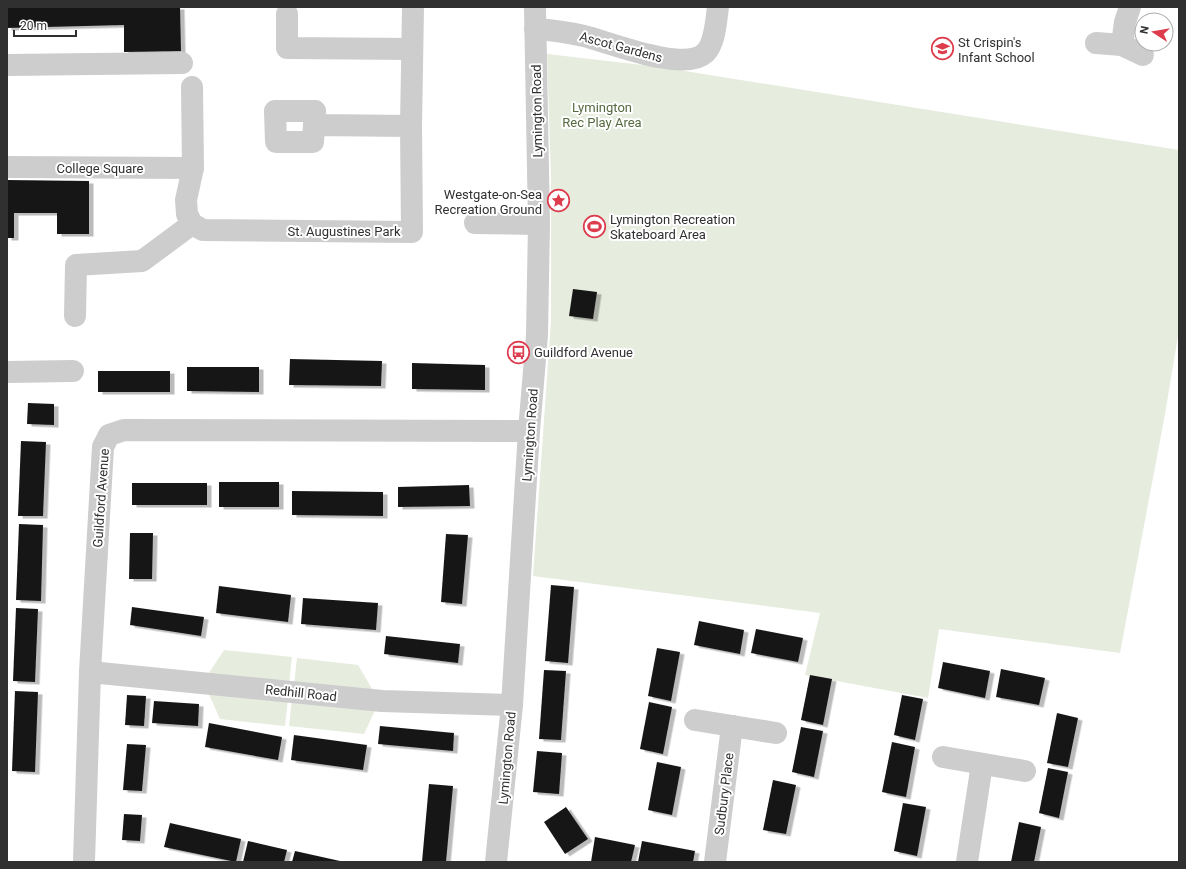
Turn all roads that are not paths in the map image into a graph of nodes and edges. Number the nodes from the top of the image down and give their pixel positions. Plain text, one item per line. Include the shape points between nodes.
1 (413, 7) edge
2 (535, 7) edge
3 (718, 7) edge
4 (1130, 7) edge
5 (287, 14) dead end
6 (535, 29) junction
7 (1096, 43) dead end
8 (1122, 45) junction
9 (412, 49) junction
10 (1143, 55) dead end
11 (182, 63) dead end
12 (7, 65) edge
13 (192, 87) dead end
14 (314, 126) dead end
15 (411, 126) junction
16 (7, 167) edge
17 (193, 168) junction
18 (475, 223) dead end
19 (192, 224) junction
20 (539, 224) junction
21 (74, 316) dead end
22 (73, 371) dead end
23 (7, 372) edge
24 (530, 431) junction
25 (90, 672) junction
26 (512, 705) junction
27 (695, 720) dead end
28 (732, 726) junction
29 (776, 733) dead end
30 (944, 757) dead end
31 (982, 764) junction
32 (1025, 771) dead end
33 (84, 862) edge
34 (496, 862) edge
35 (715, 862) edge
36 (967, 862) edge

1 - 9 street, St. Augustines Park
2 - 6 street, Lymington Road
3 - 6 street, Ascot Gardens via 713,39 704,54 690,60 666,59 584,36
4 - 8 street
5 - 9 street via 287,48
6 - 20 street, Lymington Road
7 - 8 street
8 - 10 street
9 - 15 street, St. Augustines Park
11 - 12 street
13 - 17 street
14 - 15 street
15 - 19 street, St. Augustines Park via 412,232 203,230
16 - 17 street, College Square
17 - 19 street via 186,200 187,214
18 - 20 street
19 - 21 street via 142,261 76,265
20 - 24 street, Lymington Road via 537,335
22 - 23 street
24 - 25 street, Guildford Avenue via 124,430 110,435 103,448
24 - 26 street, Lymington Road
25 - 26 street, Redhill Road via 382,702
25 - 33 street, Guildford Avenue
26 - 34 street, Lymington Road
27 - 28 street
28 - 29 street
28 - 35 street, Sudbury Place
30 - 31 street
31 - 32 street
31 - 36 street

